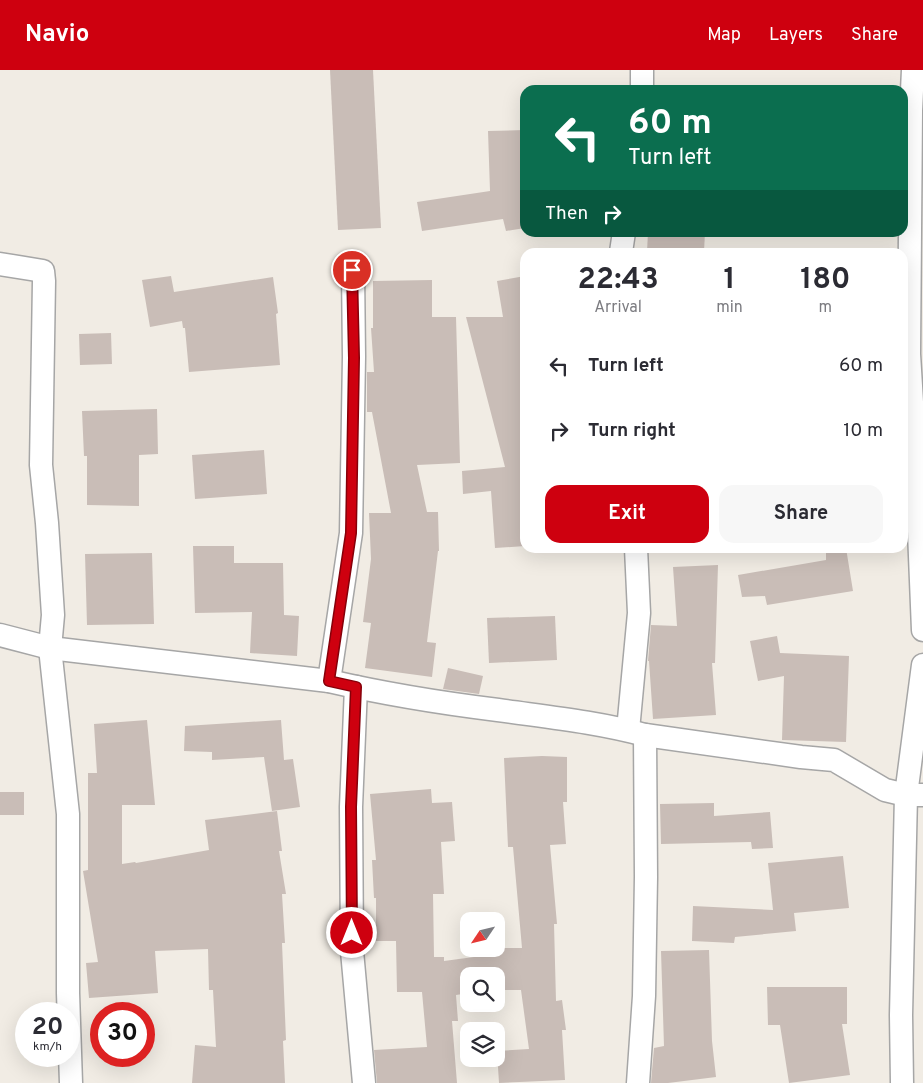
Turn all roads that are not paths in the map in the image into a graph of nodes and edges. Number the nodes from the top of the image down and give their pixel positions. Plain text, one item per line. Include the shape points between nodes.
1 (642, 70) edge
2 (913, 70) edge
3 (642, 85) edge
4 (0, 264) edge
5 (352, 270) dead end
6 (636, 553) edge
7 (923, 630) edge
8 (0, 635) edge
9 (50, 648) junction
10 (923, 665) edge
11 (329, 681) junction
12 (356, 687) junction
13 (636, 733) junction
14 (915, 795) edge
15 (71, 1083) edge
16 (364, 1083) edge
17 (638, 1083) edge
18 (902, 1083) edge

1 - 3 street
2 - 7 street via 909,354
4 - 9 street via 43,271 41,465 52,615
5 - 11 street via 351,533
6 - 13 street via 639,613
8 - 9 street
9 - 11 street
9 - 15 street via 68,814
10 - 14 street
11 - 12 street
12 - 13 street
12 - 16 street via 351,807 352,951
13 - 14 street via 834,760 884,790
13 - 17 street via 646,877 645,976
14 - 18 street via 901,1015

